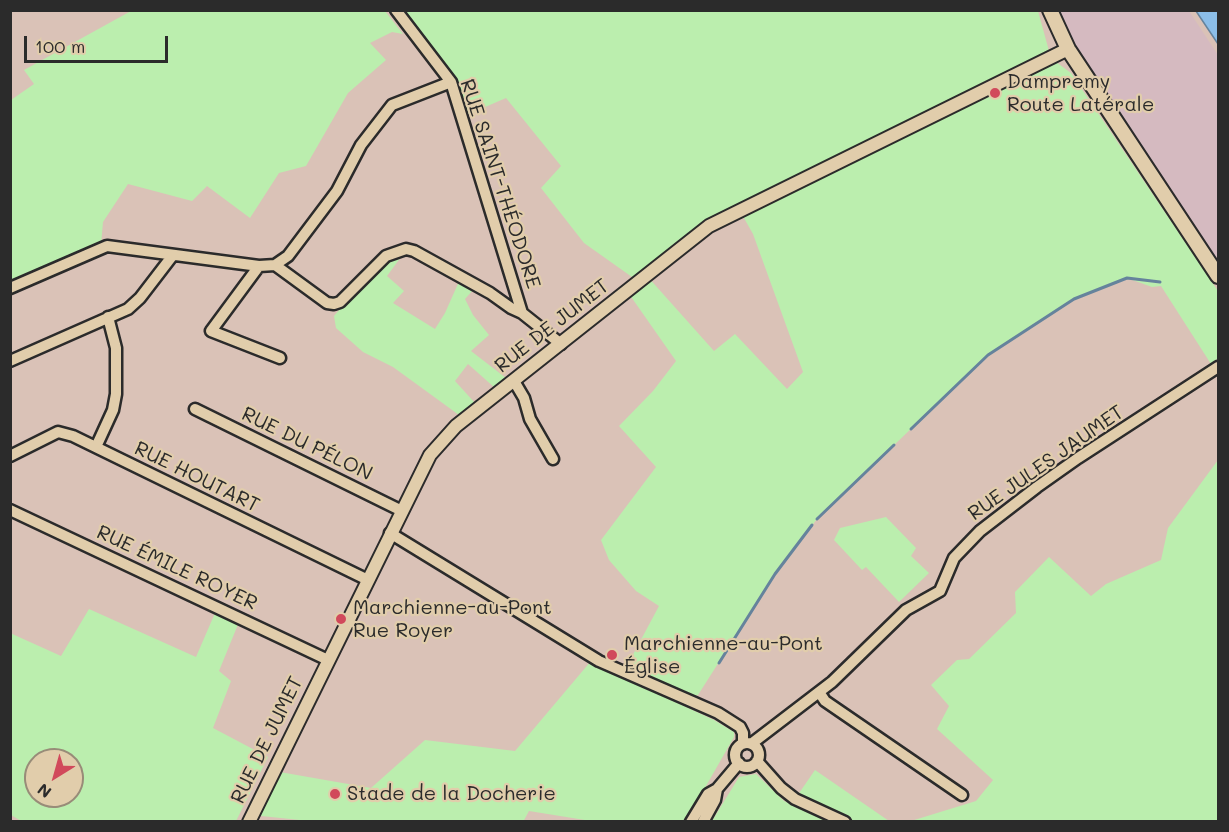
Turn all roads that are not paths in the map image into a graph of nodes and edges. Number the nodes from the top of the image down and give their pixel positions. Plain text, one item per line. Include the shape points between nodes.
1 (396, 10) edge
2 (1050, 10) edge
3 (1068, 49) junction
4 (451, 82) junction
5 (173, 255) junction
6 (275, 265) junction
7 (259, 266) junction
8 (1218, 276) edge
9 (10, 288) edge
10 (522, 313) junction
11 (108, 317) junction
12 (561, 344) junction
13 (280, 358) dead end
14 (10, 361) edge
15 (1218, 368) edge
16 (514, 381) junction
17 (195, 409) dead end
18 (96, 447) junction
19 (10, 456) edge
20 (553, 459) dead end
21 (10, 510) edge
22 (402, 511) junction
23 (390, 534) junction
24 (368, 580) junction
25 (328, 660) junction
26 (819, 692) junction
27 (747, 744) junction
28 (757, 761) junction
29 (739, 763) junction
30 (717, 789) junction
31 (962, 795) dead end
32 (249, 822) edge
33 (692, 822) edge
34 (703, 822) edge
35 (845, 822) edge

1 - 4 street, RUE SAINT-THÉODORE
2 - 3 main road
3 - 8 main road
3 - 12 street, RUE DE JUMET via 709,226
4 - 6 street via 392,105 361,146 337,191 288,256
4 - 10 street, RUE SAINT-THÉODORE
5 - 7 street
5 - 9 street via 107,246
5 - 11 street via 140,298 128,309
6 - 7 street
6 - 10 street, RUE SAINT-THÉODORE via 327,303 334,304 386,256 406,249
7 - 13 street via 211,331
10 - 12 street, RUE SAINT-THÉODORE
11 - 14 street
11 - 18 street via 116,348 116,394
12 - 16 street, RUE DE JUMET
15 - 26 street, RUE JULES JAUMET via 1070,464 980,531 954,558 940,591 906,610
16 - 20 street
16 - 22 street, RUE DE JUMET via 440,442
17 - 22 street, RUE DU PÉLON
18 - 19 street, RUE HOUTART via 58,432
18 - 24 street, RUE HOUTART
21 - 25 street, RUE ÉMILE ROYER
22 - 23 street, RUE DE JUMET
23 - 24 street, RUE DE JUMET
23 - 27 street via 599,661 718,713 740,727
24 - 25 street, RUE DE JUMET
25 - 32 street, RUE DE JUMET
26 - 27 street, RUE JULES JAUMET
26 - 31 street via 825,701
27 - 28 street via 759,752
27 - 29 street via 736,752
28 - 29 street via 749,766
28 - 35 street via 795,799
29 - 30 street
30 - 33 street via 708,794
30 - 34 street

